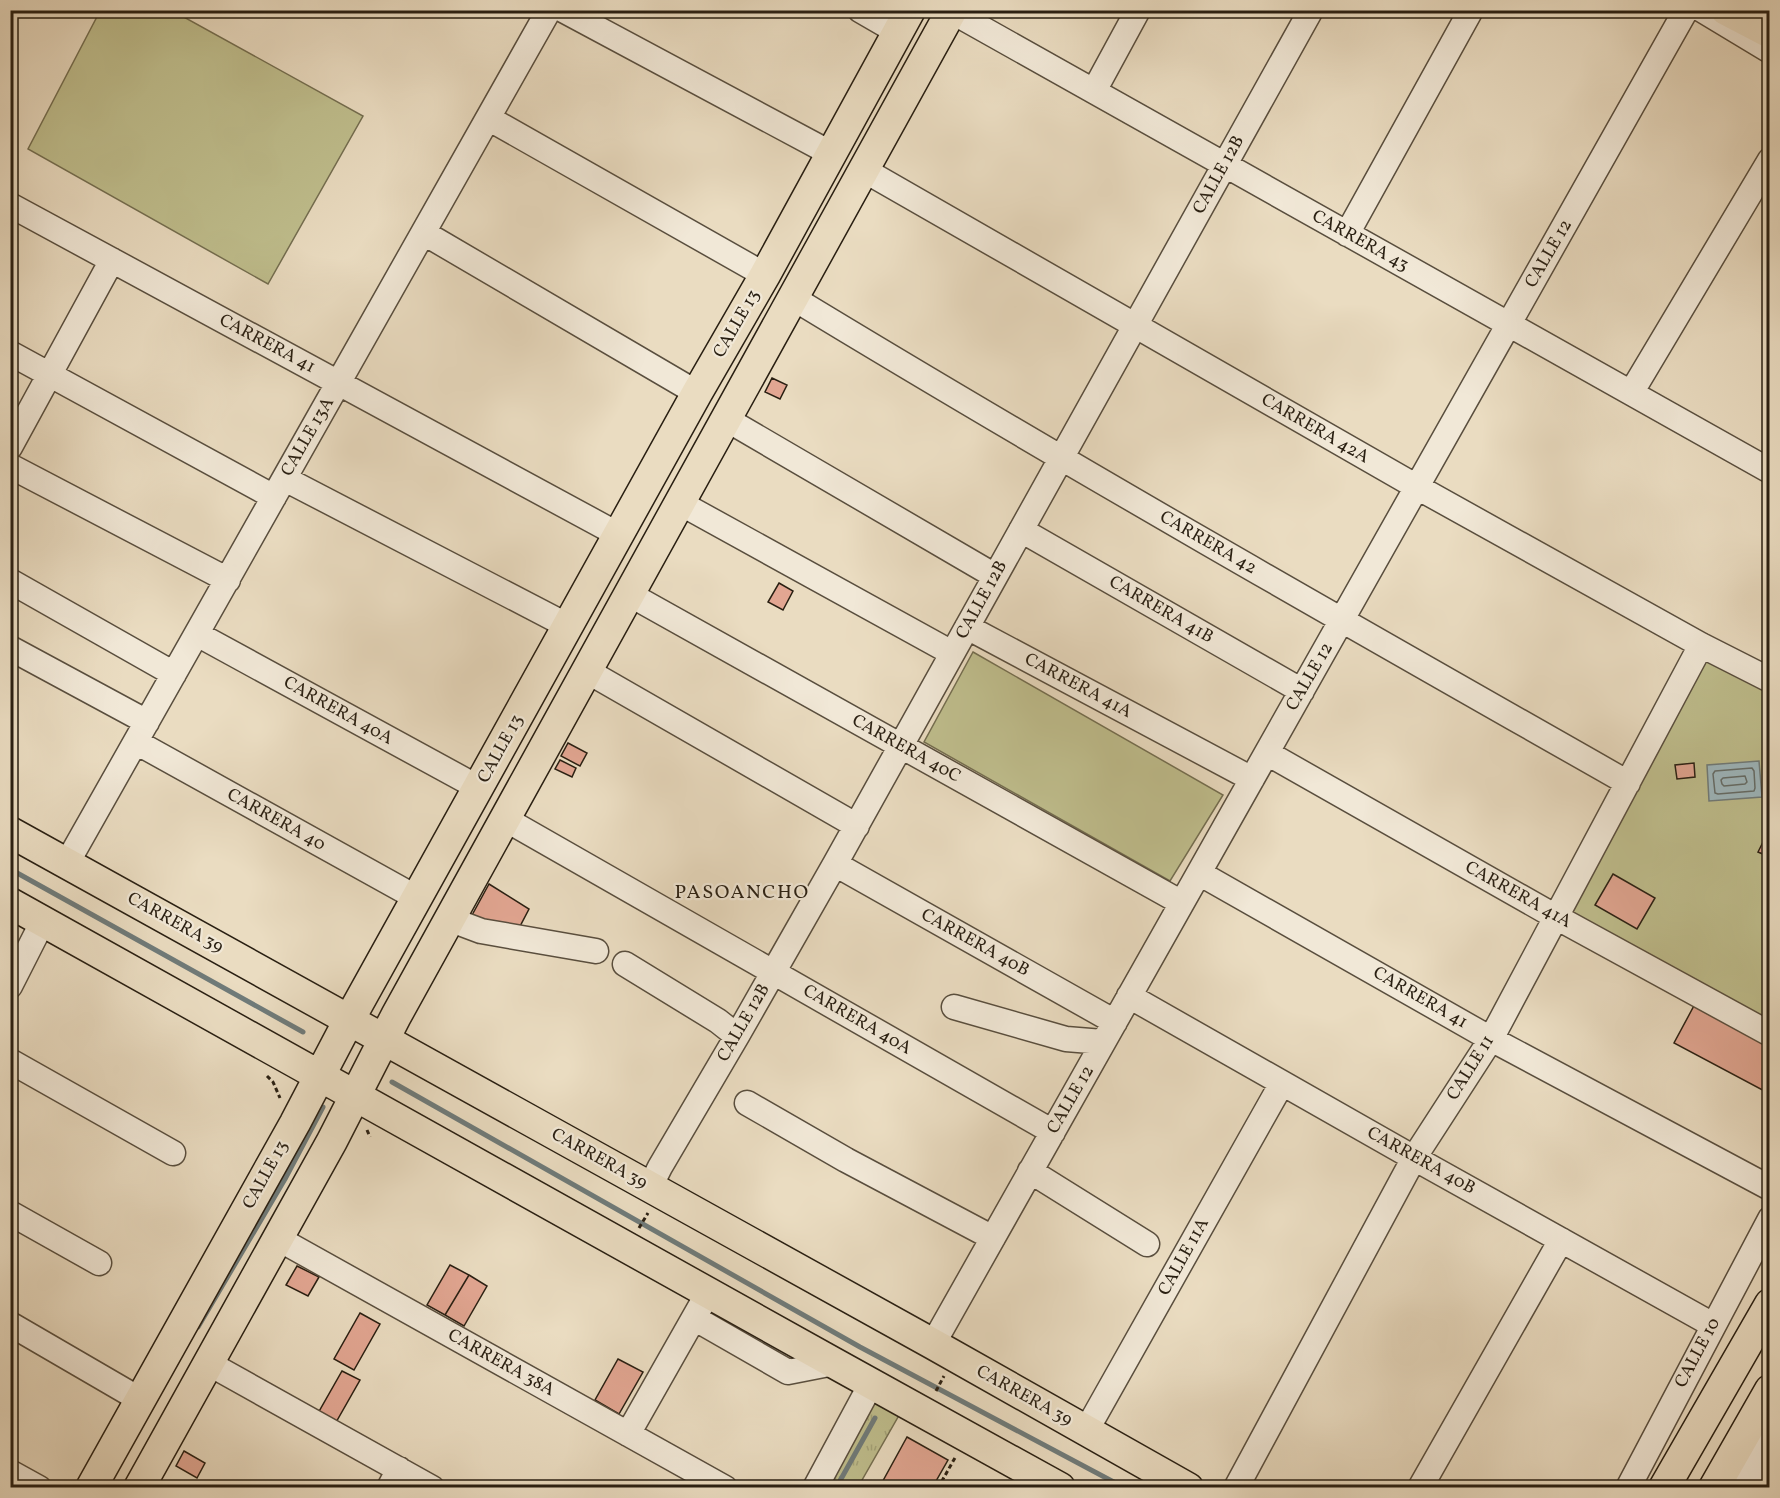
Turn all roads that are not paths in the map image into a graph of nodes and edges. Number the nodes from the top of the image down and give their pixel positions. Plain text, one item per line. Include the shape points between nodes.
1 (549, 10) edge
2 (563, 10) edge
3 (860, 10) edge
4 (1138, 10) edge
5 (1311, 10) edge
6 (1471, 10) edge
7 (1686, 10) edge
8 (1702, 10) edge
9 (1726, 10) edge
10 (951, 11) edge
11 (904, 21) edge
12 (1770, 33) edge
13 (1770, 51) edge
14 (1094, 91) junction
15 (488, 118) junction
16 (832, 154) junction
17 (1770, 160) edge
18 (1224, 165) junction
19 (864, 170) junction
20 (10, 205) edge
21 (424, 233) junction
22 (1347, 234) junction
23 (112, 260) junction
24 (765, 275) junction
25 (793, 298) junction
26 (1509, 325) junction
27 (1135, 326) junction
28 (10, 353) edge
29 (50, 375) junction
30 (339, 383) junction
31 (697, 393) junction
32 (1631, 393) junction
33 (726, 419) junction
34 (10, 447) edge
35 (1061, 458) junction
36 (10, 466) edge
37 (1768, 466) edge
38 (1417, 487) junction
39 (280, 488) junction
40 (680, 503) junction
41 (1021, 530) junction
42 (619, 535) junction
43 (995, 576) junction
44 (228, 579) junction
45 (10, 581) edge
46 (629, 594) junction
47 (1342, 621) junction
48 (568, 626) junction
49 (967, 627) junction
50 (197, 634) junction
51 (1701, 645) junction
52 (10, 648) edge
53 (952, 653) junction
54 (586, 671) junction
55 (174, 674) junction
56 (1770, 681) edge
57 (1302, 691) junction
58 (142, 732) junction
59 (900, 746) junction
60 (1267, 753) junction
61 (1252, 779) junction
62 (1628, 783) junction
63 (479, 788) junction
64 (505, 819) junction
65 (857, 826) junction
66 (10, 832) edge
67 (68, 863) junction
68 (835, 864) junction
69 (1199, 873) junction
70 (417, 898) junction
71 (10, 903) edge
72 (1182, 903) junction
73 (1556, 917) junction
74 (449, 920) junction
75 (43, 921) junction
76 (596, 951) dead end
77 (625, 964) dead end
78 (774, 972) junction
79 (10, 986) edge
80 (1130, 996) junction
81 (954, 1007) dead end
82 (1115, 1022) junction
83 (347, 1025) junction
84 (1770, 1034) edge
85 (737, 1036) junction
86 (1491, 1039) junction
87 (1103, 1042) junction
88 (381, 1044) junction
89 (267, 1060) junction
90 (10, 1061) edge
91 (324, 1067) junction
92 (1282, 1083) junction
93 (358, 1089) junction
94 (747, 1103) dead end
95 (288, 1112) junction
96 (405, 1124) junction
97 (1053, 1132) junction
98 (332, 1141) junction
99 (173, 1153) dead end
100 (1414, 1158) junction
101 (1030, 1171) junction
102 (1770, 1188) edge
103 (650, 1199) junction
104 (10, 1213) edge
105 (1770, 1219) edge
106 (277, 1238) junction
107 (993, 1238) junction
108 (1561, 1240) junction
109 (1148, 1244) dead end
110 (99, 1263) dead end
111 (708, 1293) junction
112 (1770, 1304) edge
113 (694, 1318) junction
114 (10, 1324) edge
115 (1713, 1325) junction
116 (933, 1344) junction
117 (208, 1363) junction
118 (834, 1363) junction
119 (871, 1384) junction
120 (1770, 1390) edge
121 (139, 1399) junction
122 (1086, 1431) junction
123 (628, 1434) junction
124 (1770, 1440) edge
125 (10, 1472) edge
126 (394, 1478) edge
127 (39, 1488) edge
128 (91, 1488) edge
129 (139, 1488) edge
130 (432, 1488) edge
131 (725, 1488) edge
132 (814, 1488) edge
133 (1060, 1488) edge
134 (1188, 1488) edge
135 (1236, 1488) edge
136 (1420, 1488) edge
137 (1628, 1488) edge
138 (1664, 1488) edge
139 (1713, 1488) edge
140 (1743, 1488) edge

1 - 15 street, CALLE 13A
2 - 16 street
3 - 11 street
4 - 14 street
5 - 18 street, CALLE 12B
6 - 22 street
7 - 26 street, CALLE 12
8 - 13 street
9 - 12 main road
10 - 14 street, CARRERA 43
10 - 19 main road, CALLE 13
11 - 16 main road, CALLE 13
14 - 18 street, CARRERA 43
15 - 21 street, CALLE 13A
15 - 24 street
16 - 24 main road, CALLE 13
17 - 32 street
18 - 22 street, CARRERA 43
18 - 27 street, CALLE 12B
19 - 25 main road, CALLE 13
19 - 27 street, CARRERA 42A
20 - 23 street, CARRERA 41
21 - 30 street, CALLE 13A
21 - 31 street
22 - 26 street, CARRERA 43
23 - 29 street
23 - 30 street, CARRERA 41
24 - 31 main road, CALLE 13
25 - 33 main road, CALLE 13
25 - 35 street, CARRERA 42
26 - 32 street, CARRERA 43
26 - 38 street, CALLE 12
27 - 35 street, CALLE 12B
27 - 38 street, CARRERA 42A
28 - 29 street
29 - 34 street
29 - 39 street
30 - 39 street, CALLE 13A
30 - 42 street, CARRERA 41
31 - 42 main road, CALLE 13
32 - 37 street, CARRERA 43
33 - 40 main road, CALLE 13
33 - 43 street
35 - 41 street, CALLE 12B
35 - 47 street, CARRERA 42
36 - 44 street
38 - 47 street, CALLE 12
38 - 51 street, CARRERA 42A
39 - 44 street, CALLE 13A
39 - 48 street
40 - 46 main road, CALLE 13
40 - 53 street
41 - 43 street, CALLE 12B
41 - 57 street, CARRERA 41B
42 - 48 main road, CALLE 13
43 - 49 street, CALLE 12B
44 - 50 street, CALLE 13A
45 - 55 street
46 - 54 main road, CALLE 13
46 - 59 street, CARRERA 40C
47 - 57 street, CALLE 12
47 - 62 street, CARRERA 42
48 - 63 main road, CALLE 13
49 - 53 street, CALLE 12B
49 - 61 street, CARRERA 41A
50 - 55 street, CALLE 13A
50 - 63 street, CARRERA 40A
51 - 56 street, CARRERA 42A
51 - 62 street, CALLE 11
52 - 58 street, CARRERA 40
53 - 59 street, CALLE 12B
54 - 64 main road, CALLE 13
54 - 65 street
55 - 58 street, CALLE 13A
57 - 60 street, CALLE 12
58 - 67 street, CALLE 13A
58 - 70 street, CARRERA 40
59 - 65 street, CALLE 12B
59 - 72 street, CARRERA 40C
60 - 61 street, CALLE 12
60 - 73 street, CARRERA 41A
61 - 69 street, CALLE 12
62 - 73 street, CALLE 11
63 - 70 main road, CALLE 13
64 - 74 main road, CALLE 13
64 - 78 street, CARRERA 40A
65 - 68 street, CALLE 12B
66 - 67 main road, CARRERA 39
67 - 83 main road, CARRERA 39
68 - 78 street, CALLE 12B
68 - 82 street, CARRERA 40B
69 - 72 street, CALLE 12
69 - 86 street, CARRERA 41
70 - 83 main road, CALLE 13
71 - 75 main road
72 - 80 street, CALLE 12
73 - 84 street, CARRERA 41A
73 - 86 street, CALLE 11
74 - 76 street via 481,931
74 - 88 main road, CALLE 13
75 - 79 street
75 - 89 main road
77 - 85 street
78 - 85 street, CALLE 12B
78 - 97 street, CARRERA 40A
80 - 82 street, CALLE 12
80 - 92 street, CARRERA 40B
81 - 87 street via 1066,1039
82 - 87 street, CALLE 12
83 - 88 main road, CARRERA 39
83 - 91 main road, CALLE 13
85 - 103 street, CALLE 12B via 660,1167
86 - 100 street, CALLE 11
86 - 102 street, CARRERA 41
87 - 97 street, CALLE 12
88 - 93 main road, CALLE 13
88 - 103 main road, CARRERA 39
89 - 91 main road
89 - 95 main road via 284,1064 293,1084 296,1103
90 - 99 street
91 - 93 main road
91 - 95 main road, CALLE 13
92 - 100 street, CARRERA 40B
92 - 122 street, CALLE 11A
93 - 96 main road
93 - 98 main road, CALLE 13
94 - 107 street
95 - 121 main road, CALLE 13
96 - 98 main road via 364,1123
96 - 111 main road
97 - 101 street, CALLE 12
98 - 106 main road, CALLE 13
100 - 108 street, CARRERA 40B
100 - 135 street, CALLE 11
101 - 107 street, CALLE 12
101 - 109 street
103 - 116 main road, CARRERA 39
104 - 110 street
105 - 115 street, CALLE 10
106 - 117 main road, CALLE 13
106 - 123 street, CARRERA 38A
107 - 116 street, CALLE 12
108 - 115 street, CARRERA 40B
108 - 136 street
111 - 113 street
111 - 118 main road
112 - 138 main road, CALLE 10
113 - 118 street via 788,1372
113 - 123 street
114 - 121 street
115 - 137 street, CALLE 10
116 - 122 main road, CARRERA 39
117 - 126 street
117 - 129 main road, CALLE 13
118 - 119 main road
119 - 132 street
119 - 133 main road
120 - 139 main road
121 - 128 main road, CALLE 13
122 - 134 main road, CARRERA 39
123 - 131 street, CARRERA 38A
124 - 140 street
125 - 127 street
126 - 130 street

